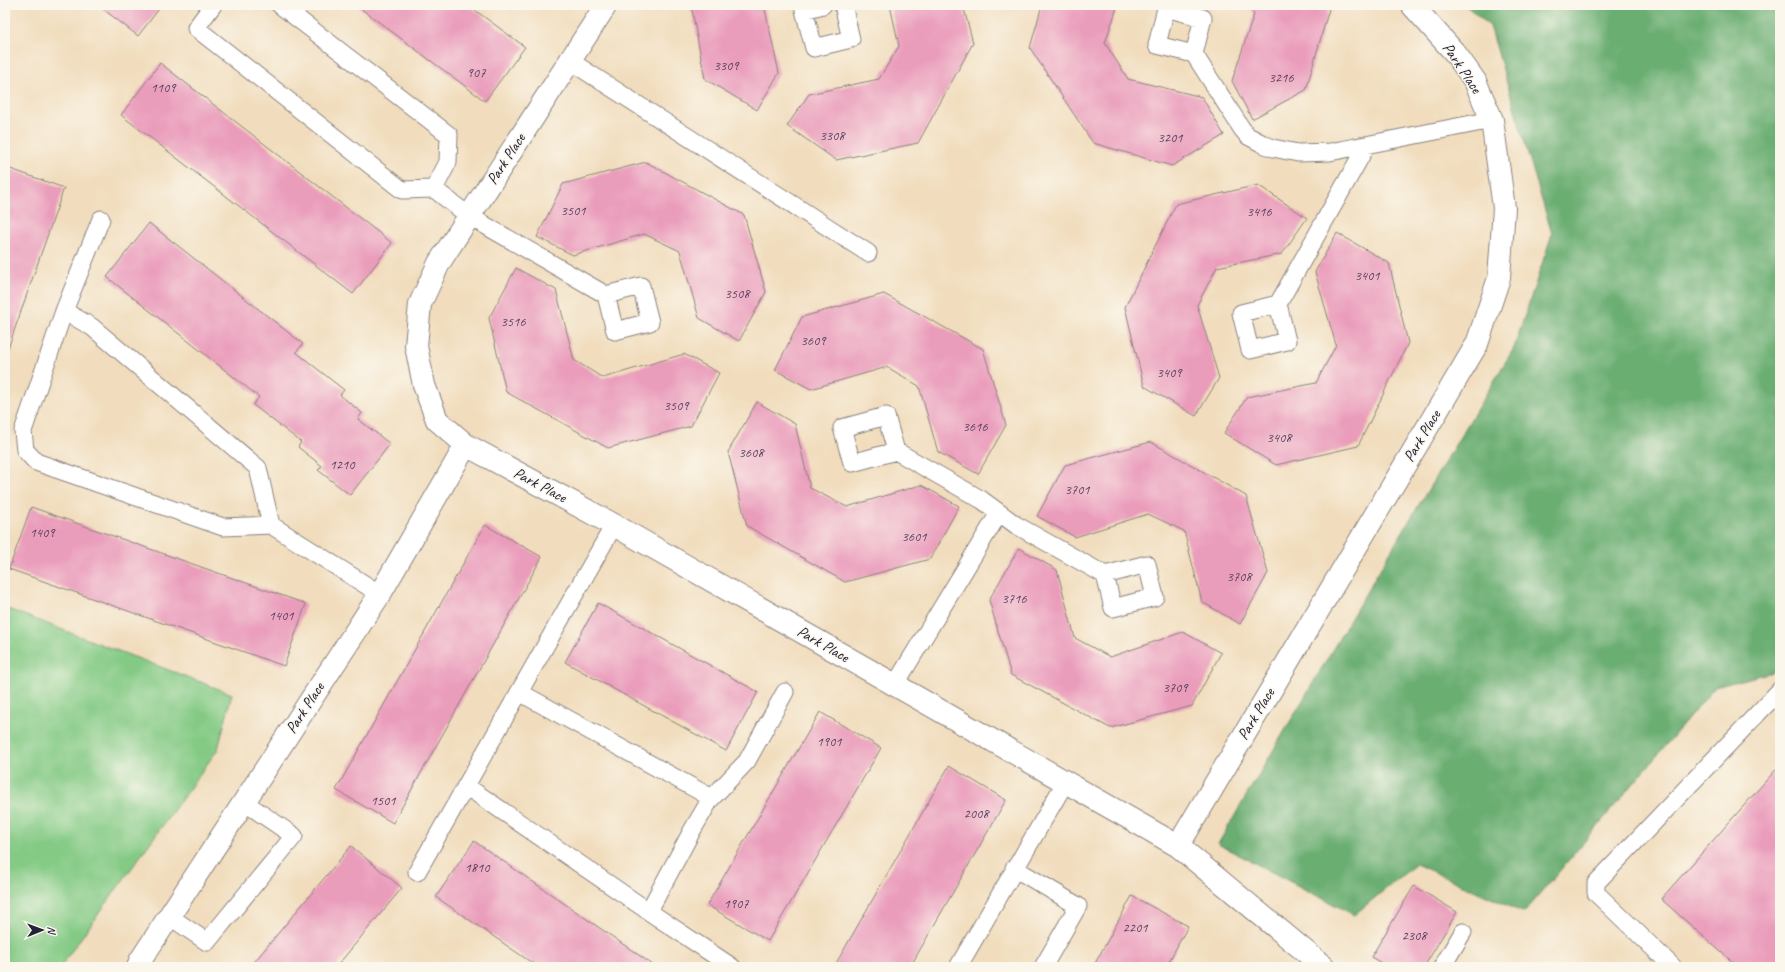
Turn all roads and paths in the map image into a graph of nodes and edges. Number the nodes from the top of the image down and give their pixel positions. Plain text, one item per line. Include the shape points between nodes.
1 (213, 5) edge
2 (280, 5) edge
3 (606, 5) edge
4 (823, 5) edge
5 (843, 5) edge
6 (1412, 5) edge
7 (1194, 54) dead end
8 (570, 61) junction
9 (1492, 120) junction
10 (1367, 145) junction
11 (434, 190) junction
12 (469, 216) junction
13 (100, 220) dead end
14 (868, 252) dead end
15 (606, 295) dead end
16 (1278, 304) dead end
17 (64, 311) junction
18 (466, 445) junction
19 (896, 451) dead end
20 (999, 513) junction
21 (272, 525) junction
22 (614, 525) junction
23 (1105, 574) dead end
24 (380, 594) junction
25 (895, 685) junction
26 (1780, 690) edge
27 (519, 692) junction
28 (785, 692) dead end
29 (1066, 781) junction
30 (466, 786) junction
31 (712, 798) junction
32 (244, 802) junction
33 (1178, 846) junction
34 (1014, 868) junction
35 (417, 872) dead end
36 (651, 913) junction
37 (169, 916) junction
38 (1463, 932) dead end
39 (138, 967) edge
40 (732, 967) edge
41 (958, 967) edge
42 (1043, 967) edge
43 (1324, 967) edge
44 (1442, 967) edge
45 (1673, 967) edge

1 - 11 lane via 196,28 402,190
2 - 11 lane via 449,135 448,162
3 - 8 street, Park Place
4 - 5 lane via 804,10 814,48 851,39
6 - 9 street, Park Place via 1471,75
7 - 10 lane via 1242,129 1262,144 1298,153 1330,152
8 - 12 street, Park Place
8 - 14 lane
9 - 10 lane
9 - 33 street, Park Place via 1504,208 1500,270 1477,344
10 - 16 lane
11 - 12 lane
12 - 15 lane
12 - 18 street, Park Place via 440,263 420,304 416,346 424,385 437,420
13 - 17 lane
17 - 21 lane via 92,327 258,468
17 - 21 lane via 23,432 25,450 36,462 223,526
18 - 22 street, Park Place
18 - 24 street, Park Place
19 - 20 lane via 982,500
20 - 23 lane
20 - 25 lane
21 - 24 lane
22 - 25 street, Park Place
22 - 27 lane
24 - 32 street, Park Place
25 - 29 street, Park Place
26 - 45 lane via 1596,883 1596,893
27 - 30 lane
27 - 31 lane
28 - 31 lane via 747,761
29 - 33 street, Park Place
29 - 34 lane
30 - 35 lane
30 - 36 lane
31 - 36 lane via 652,905
32 - 37 street, Park Place
32 - 37 lane via 294,836 207,942
33 - 43 street, Park Place
34 - 41 lane
34 - 42 lane via 1078,906
36 - 40 lane
37 - 39 street, Park Place
38 - 44 lane

